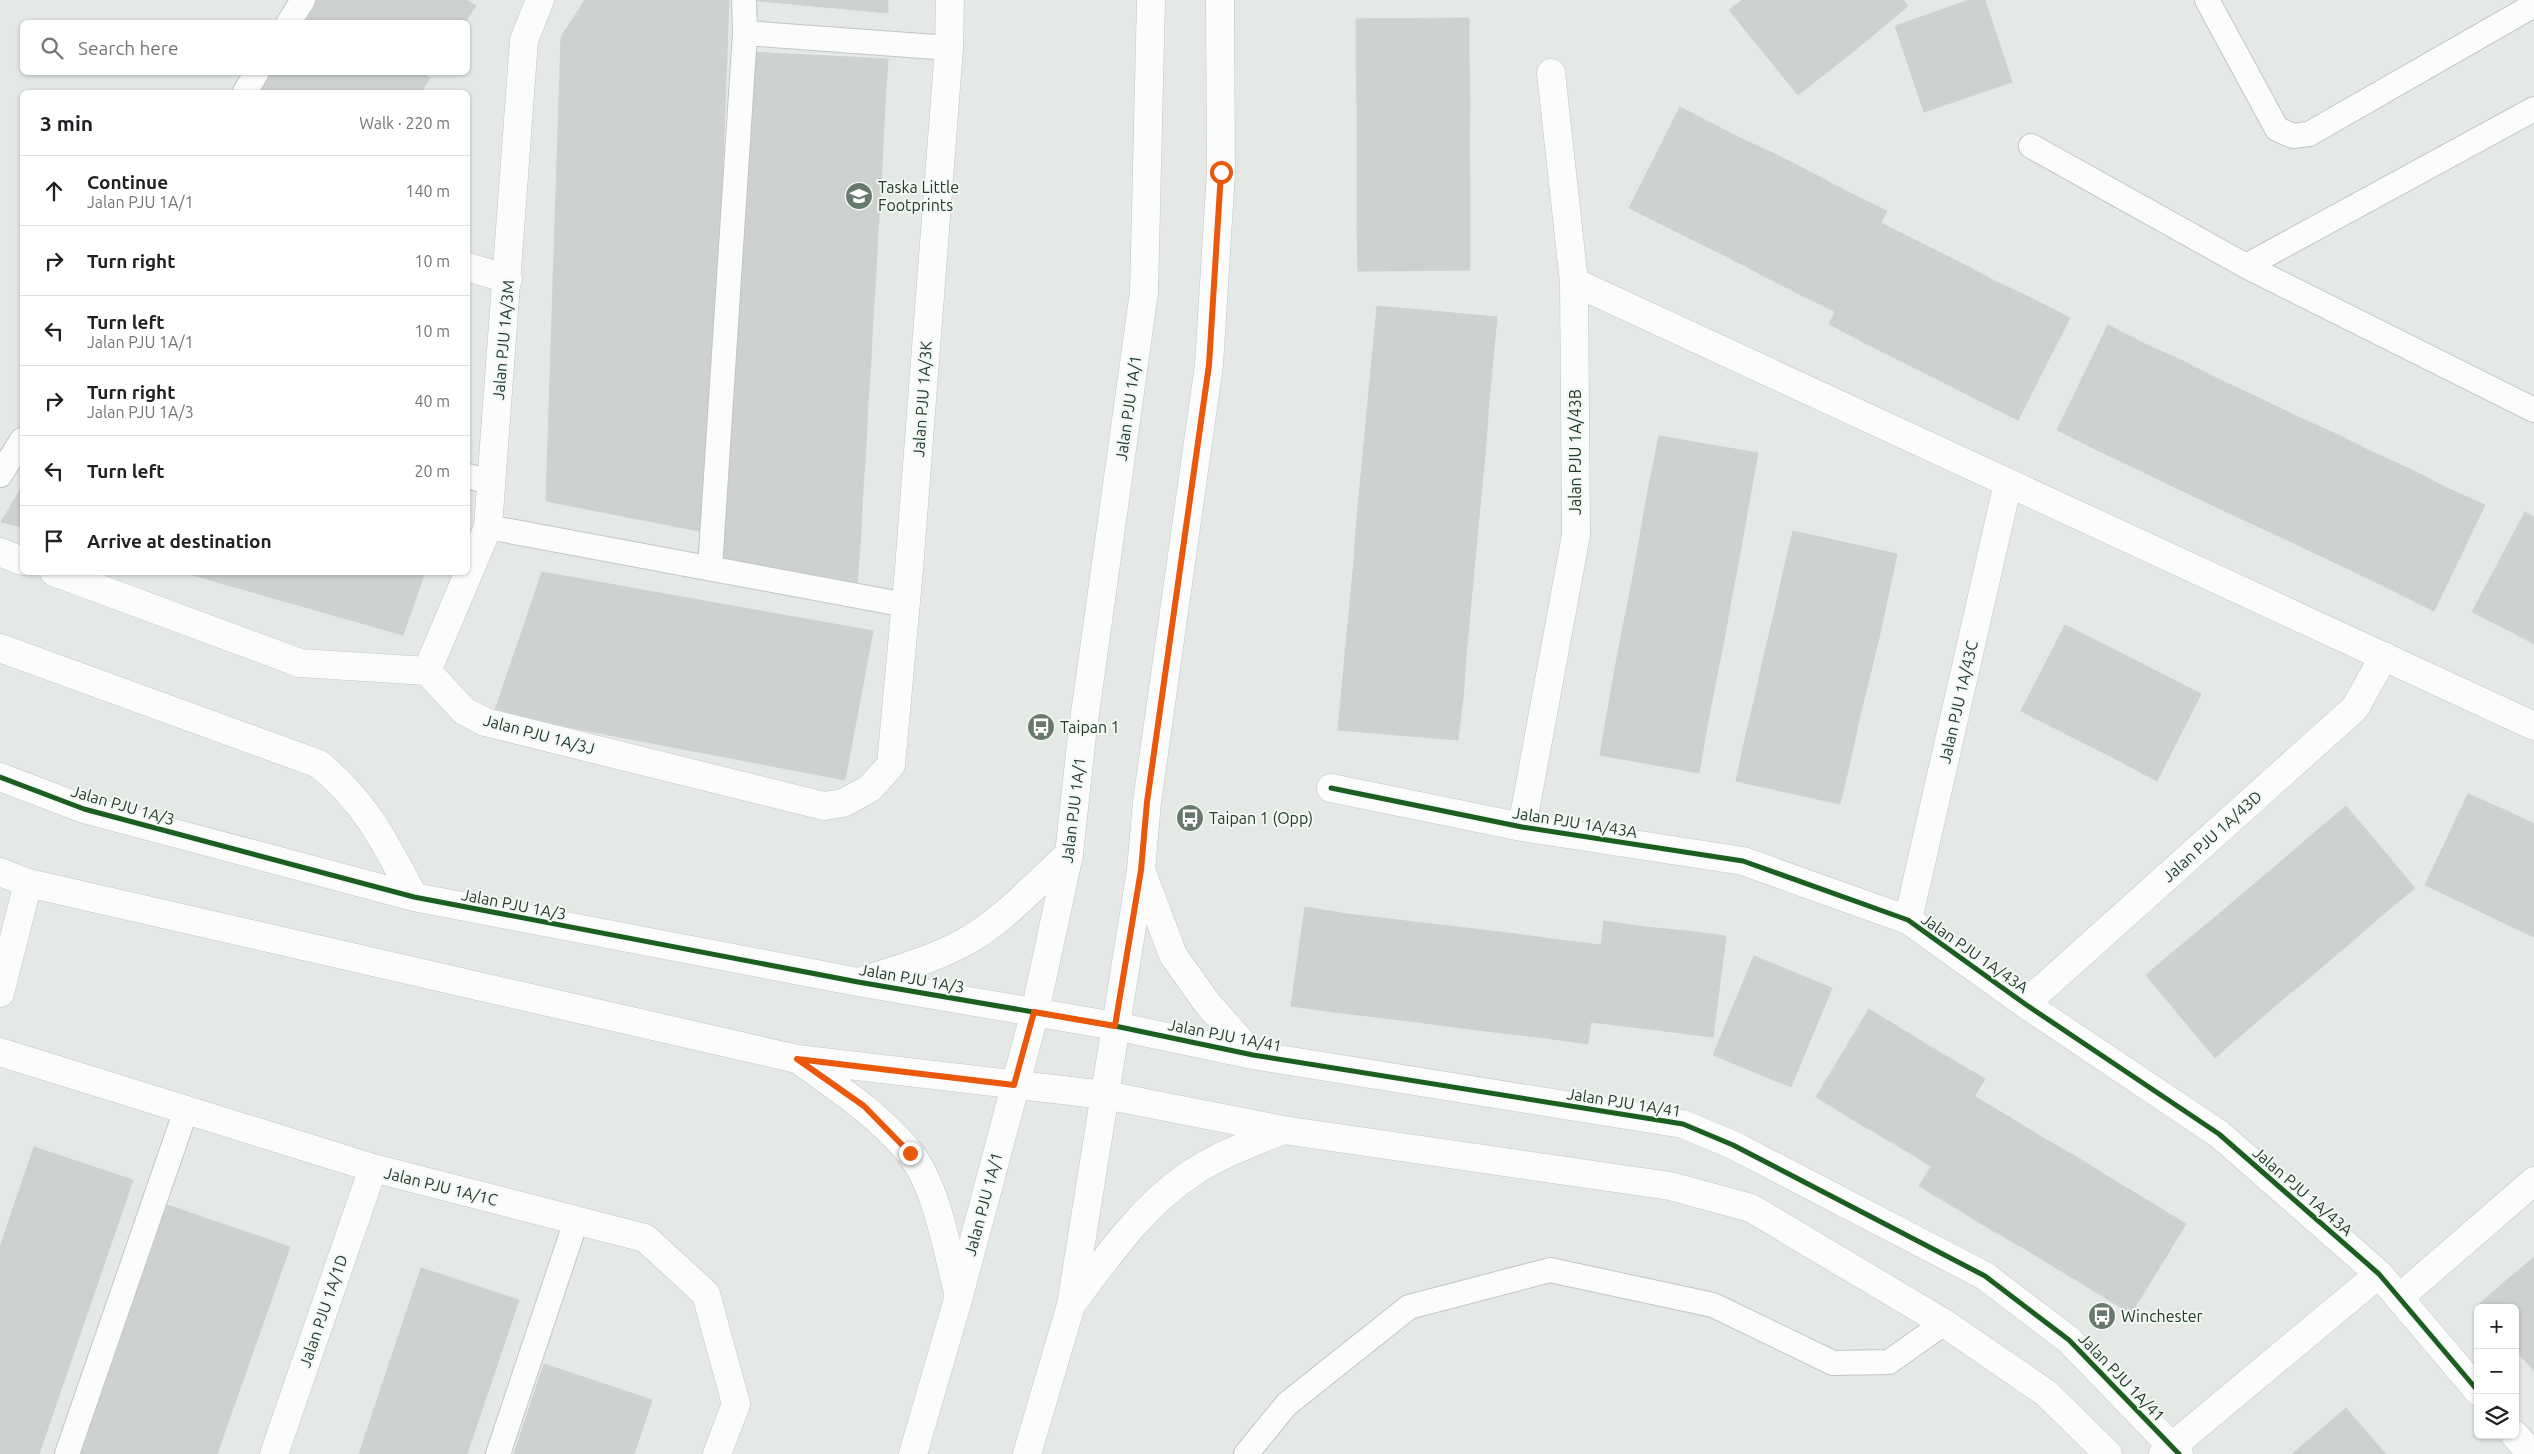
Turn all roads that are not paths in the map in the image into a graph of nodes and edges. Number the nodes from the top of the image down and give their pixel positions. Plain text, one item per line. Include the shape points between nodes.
1 (303, 0) edge
2 (540, 0) edge
3 (744, 0) edge
4 (950, 0) edge
5 (1151, 0) edge
6 (1220, 0) edge
7 (2208, 0) edge
8 (2534, 5) edge
9 (290, 20) edge
10 (745, 33) junction
11 (949, 48) junction
12 (1551, 73) dead end
13 (255, 75) edge
14 (246, 90) edge
15 (2534, 109) edge
16 (2031, 146) dead end
17 (2246, 266) junction
18 (470, 268) edge
19 (508, 279) junction
20 (1574, 282) junction
21 (2534, 410) edge
22 (20, 443) edge
23 (0, 475) edge
24 (480, 479) edge
25 (2008, 483) junction
26 (488, 527) junction
27 (0, 552) edge
28 (20, 560) edge
29 (710, 568) junction
30 (470, 569) edge
31 (62, 575) edge
32 (468, 575) edge
33 (906, 605) junction
34 (0, 648) edge
35 (2384, 656) junction
36 (427, 671) junction
37 (2534, 726) edge
38 (0, 777) edge
39 (1331, 788) dead end
40 (868, 789) joint
41 (1522, 827) junction
42 (1069, 854) junction
43 (1141, 870) junction
44 (0, 872) edge
45 (28, 883) junction
46 (414, 897) junction
47 (1908, 920) junction
48 (858, 982) junction
49 (0, 993) edge
50 (2025, 1004) junction
51 (1034, 1012) junction
52 (1115, 1026) junction
53 (0, 1052) edge
54 (1253, 1055) junction
55 (797, 1059) junction
56 (1014, 1085) junction
57 (1105, 1095) junction
58 (186, 1110) junction
59 (1283, 1130) junction
60 (373, 1168) junction
61 (2534, 1181) edge
62 (576, 1221) junction
63 (2379, 1274) junction
64 (959, 1296) junction
65 (2399, 1298) junction
66 (1070, 1305) junction
67 (1944, 1323) junction
68 (2474, 1386) edge
69 (2518, 1439) edge
70 (2171, 1451) edge
71 (67, 1454) edge
72 (274, 1454) edge
73 (498, 1454) edge
74 (717, 1454) edge
75 (914, 1454) edge
76 (1027, 1454) edge
77 (1246, 1454) edge
78 (2108, 1454) edge
79 (2531, 1454) edge

1 - 9 lane
2 - 19 street, Jalan PJU 1A/3M via 524,40
3 - 10 lane
4 - 11 street, Jalan PJU 1A/3K
5 - 42 street, Jalan PJU 1A/1 via 1144,292 1082,735
6 - 43 street via 1221,172 1209,365 1147,802
7 - 8 lane via 2277,129 2294,136 2309,134
10 - 11 lane
10 - 29 lane
11 - 33 street, Jalan PJU 1A/3K
12 - 20 street, Jalan PJU 1A/43B
13 - 14 lane
15 - 17 lane
16 - 17 lane
17 - 21 lane
18 - 19 street
19 - 24 street, Jalan PJU 1A/3M
20 - 25 street
20 - 41 street, Jalan PJU 1A/43B via 1576,535
22 - 23 lane
24 - 26 street, Jalan PJU 1A/3M
25 - 35 street
25 - 47 street, Jalan PJU 1A/43C
26 - 29 lane
26 - 30 street, Jalan PJU 1A/3M
27 - 28 street
29 - 33 lane
31 - 36 street via 300,663
32 - 36 street, Jalan PJU 1A/3M
33 - 40 street, Jalan PJU 1A/3K via 891,765
34 - 46 street via 319,764 344,785 373,820
35 - 37 street
35 - 50 street, Jalan PJU 1A/43D via 2355,708
36 - 40 street, Jalan PJU 1A/3J via 464,711 485,722 824,806 843,804
38 - 46 street, Jalan PJU 1A/3 via 84,809
39 - 41 street, Jalan PJU 1A/43A
41 - 47 street, Jalan PJU 1A/43A via 1743,861
42 - 48 street via 994,922 964,943 919,963
42 - 51 street, Jalan PJU 1A/1
43 - 52 street
43 - 54 street via 1173,955 1207,1003
44 - 45 street
45 - 49 street
45 - 55 street
46 - 48 street, Jalan PJU 1A/3
47 - 50 street, Jalan PJU 1A/43A
48 - 51 street, Jalan PJU 1A/3
50 - 63 street, Jalan PJU 1A/43A via 2219,1134
51 - 52 street, Jalan PJU 1A/3
51 - 56 street, Jalan PJU 1A/1
52 - 54 street, Jalan PJU 1A/41
52 - 57 street
53 - 58 street, Jalan PJU 1A/1C
54 - 70 street, Jalan PJU 1A/41 via 1684,1124 1733,1144 1986,1276 2069,1340
55 - 56 street
55 - 64 street via 864,1106 910,1153 931,1193
56 - 57 street
56 - 64 street, Jalan PJU 1A/1
57 - 59 street
57 - 66 street
58 - 60 street, Jalan PJU 1A/1C
58 - 71 lane
59 - 66 street via 1227,1153 1186,1177 1128,1232
59 - 67 street via 1670,1186 1751,1208
60 - 62 street, Jalan PJU 1A/1C
60 - 72 street, Jalan PJU 1A/1D
61 - 65 street
62 - 73 lane
62 - 74 street, Jalan PJU 1A/1C via 645,1238 706,1294 736,1404
63 - 65 street, Jalan PJU 1A/43A
63 - 70 street
64 - 75 street, Jalan PJU 1A/1
65 - 68 street, Jalan PJU 1A/43A
66 - 76 street
67 - 77 lane via 1889,1362 1833,1363 1713,1305 1550,1270 1409,1306 1287,1404
67 - 78 street via 2046,1394
69 - 79 street

